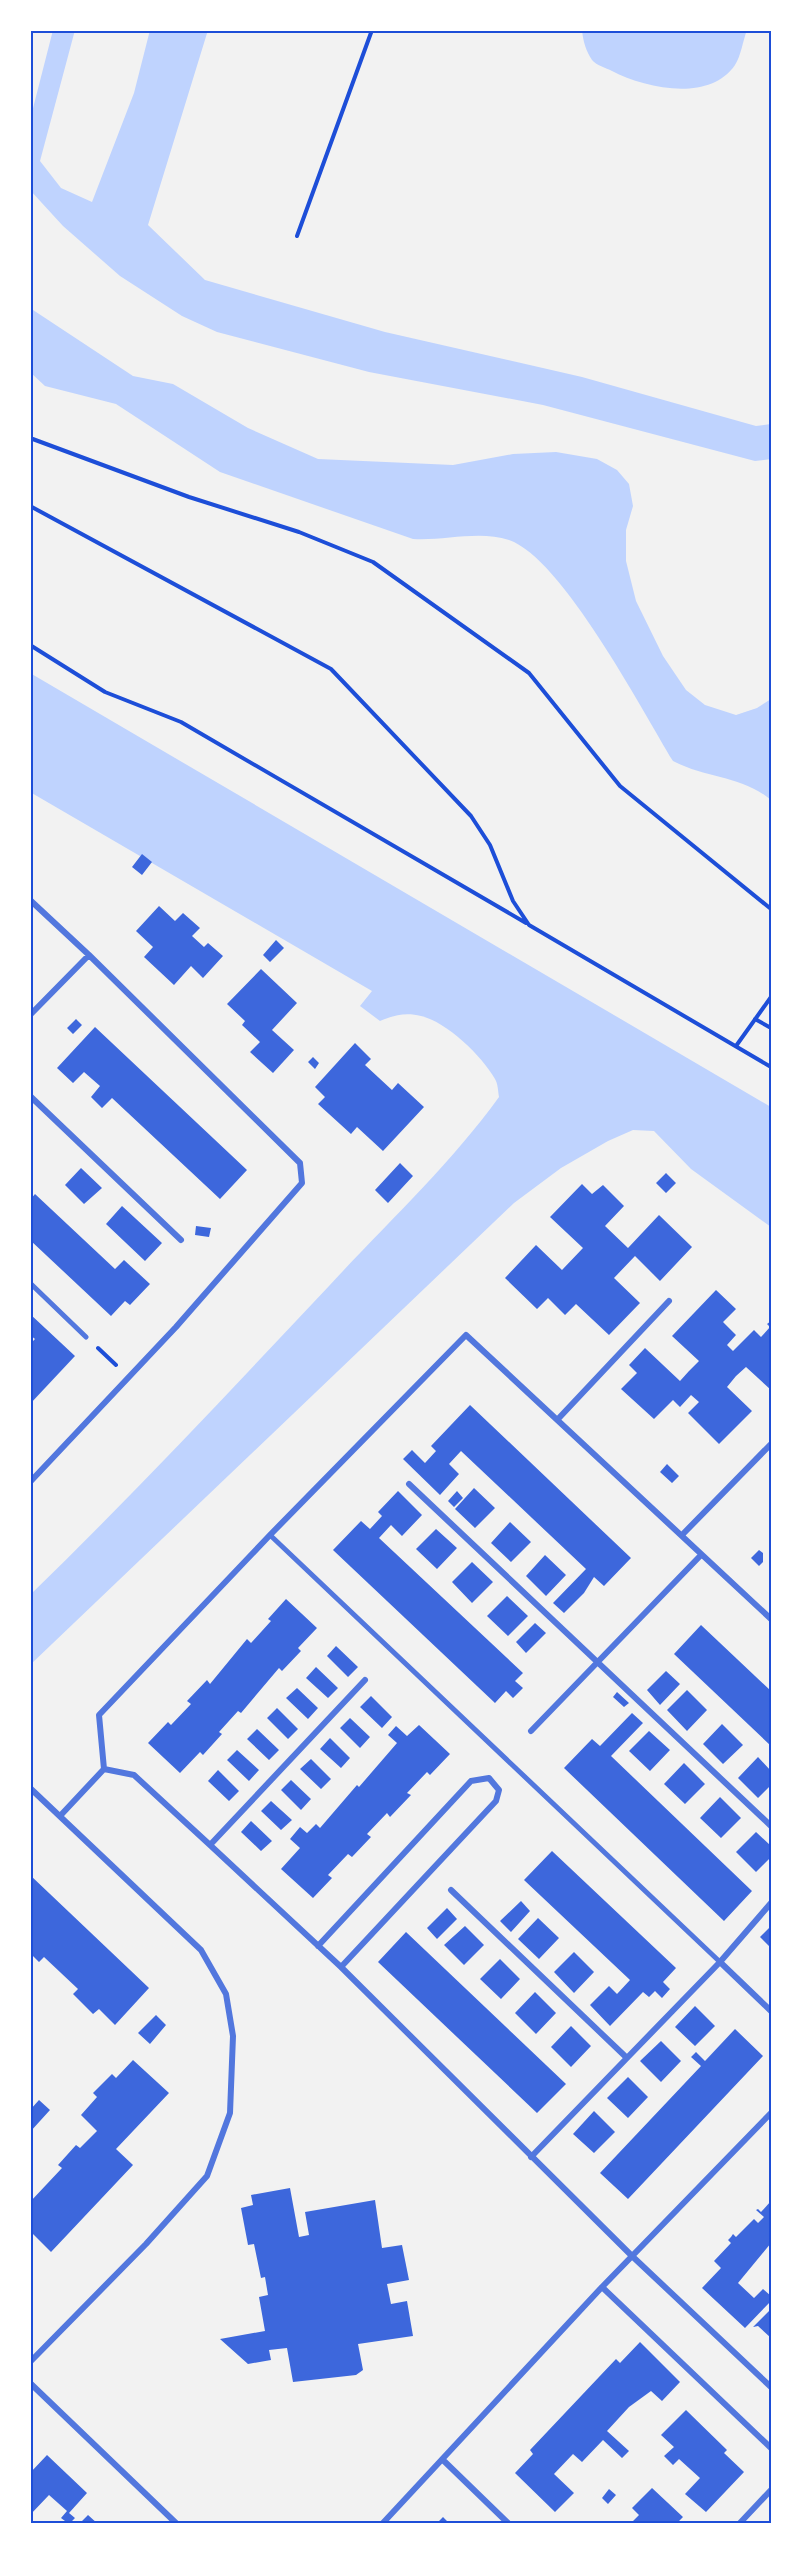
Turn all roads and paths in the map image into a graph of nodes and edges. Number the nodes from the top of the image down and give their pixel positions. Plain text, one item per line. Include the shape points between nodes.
1 (372, 30) edge
2 (297, 236) dead end
3 (30, 438) edge
4 (30, 506) edge
5 (30, 645) edge
6 (30, 900) edge
7 (771, 909) edge
8 (529, 925) junction
9 (89, 955) junction
10 (771, 997) edge
11 (30, 1015) edge
12 (755, 1019) junction
13 (771, 1028) edge
14 (736, 1046) junction
15 (771, 1067) edge
16 (30, 1096) edge
17 (181, 1240) dead end
18 (30, 1283) edge
19 (669, 1301) dead end
20 (86, 1337) joint
21 (128, 1378) junction
22 (558, 1419) junction
23 (771, 1444) edge
24 (30, 1482) edge
25 (409, 1484) dead end
26 (270, 1535) junction
27 (682, 1535) junction
28 (700, 1555) junction
29 (771, 1618) edge
30 (599, 1661) junction
31 (365, 1680) dead end
32 (531, 1731) dead end
33 (104, 1769) junction
34 (30, 1788) edge
35 (60, 1816) junction
36 (771, 1826) edge
37 (210, 1845) junction
38 (451, 1890) dead end
39 (771, 1903) edge
40 (318, 1946) junction
41 (720, 1962) junction
42 (341, 1967) junction
43 (771, 2010) edge
44 (627, 2058) junction
45 (771, 2113) edge
46 (531, 2157) junction
47 (632, 2256) junction
48 (602, 2287) junction
49 (30, 2362) edge
50 (30, 2383) edge
51 (771, 2387) edge
52 (771, 2448) edge
53 (444, 2460) junction
54 (771, 2490) edge
55 (177, 2524) edge
56 (381, 2524) edge
57 (509, 2524) edge
58 (739, 2524) edge

1 - 2 path
3 - 7 path via 189,497 299,532 373,562 529,673 620,786
4 - 8 path via 331,669 471,816 490,845 513,901
5 - 8 path via 105,692 181,722
6 - 9 street
8 - 14 path
9 - 11 street
9 - 21 street via 300,1163 302,1183
10 - 12 path
12 - 13 path
12 - 14 path
14 - 15 path
16 - 17 street
18 - 20 street
19 - 22 street
20 - 21 path
21 - 24 street
22 - 26 street via 466,1335
22 - 27 street
23 - 27 street
25 - 30 street
26 - 33 street via 99,1715
26 - 41 street
27 - 28 street
28 - 29 street
28 - 30 street
30 - 32 street
30 - 36 street
31 - 37 street
33 - 35 street
33 - 37 street via 134,1775
34 - 35 street
35 - 49 street via 201,1950 226,1995 234,2036 230,2113 207,2176
37 - 40 street
38 - 44 street
39 - 41 street
40 - 42 street
40 - 42 street via 471,1781 489,1778 499,1790 496,1801
41 - 43 street
41 - 44 street
42 - 46 street
44 - 46 street
45 - 47 street
46 - 47 street
47 - 48 street
47 - 51 street
48 - 52 street
48 - 53 street
50 - 55 street
53 - 56 street
53 - 57 street
54 - 58 street

